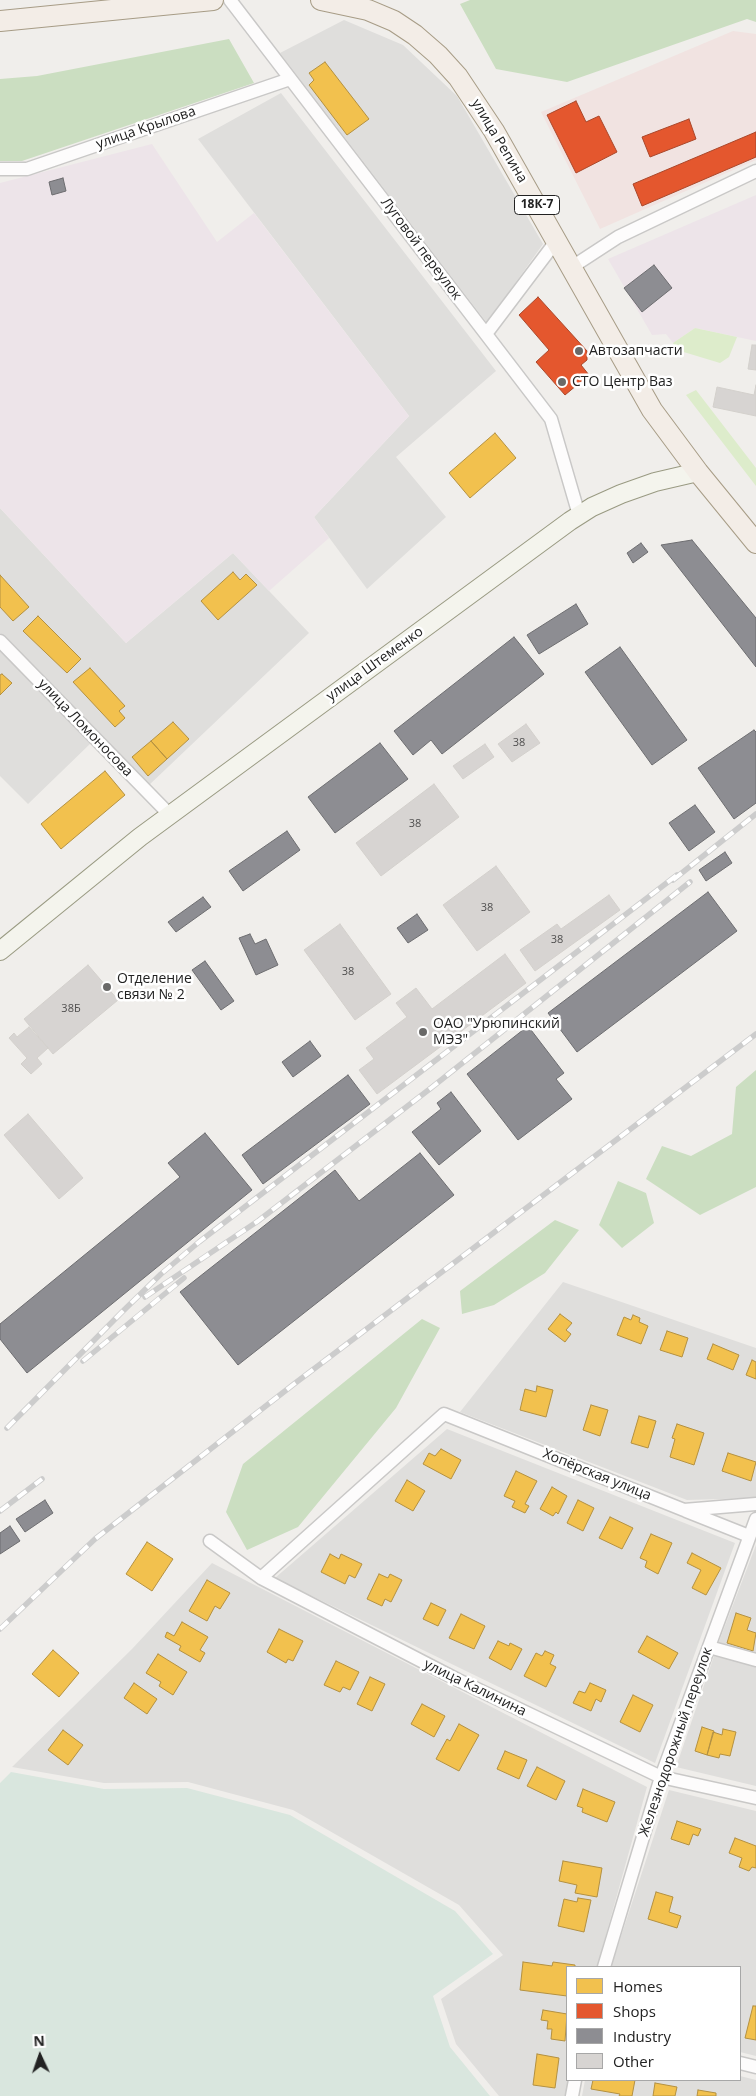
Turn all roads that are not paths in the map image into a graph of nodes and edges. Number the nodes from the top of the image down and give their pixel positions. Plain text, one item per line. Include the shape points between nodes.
1 (213, 0) edge
2 (230, 0) edge
3 (321, 0) edge
4 (0, 21) edge
5 (290, 79) junction
6 (0, 169) edge
7 (756, 171) edge
8 (557, 240) junction
9 (572, 267) junction
10 (486, 334) junction
11 (698, 472) junction
12 (579, 515) junction
13 (756, 543) edge
14 (0, 641) edge
15 (170, 815) junction
16 (0, 951) edge
17 (756, 1504) edge
18 (684, 1510) junction
19 (756, 1519) edge
20 (749, 1536) junction
21 (210, 1541) dead end
22 (261, 1578) junction
23 (709, 1647) junction
24 (756, 1660) edge
25 (662, 1777) junction
26 (756, 1798) edge
27 (604, 1966) edge
28 (741, 2063) edge
29 (756, 2067) edge
30 (575, 2081) edge
31 (572, 2096) edge

1 - 4 main road
2 - 5 street, Луговой переулок
3 - 8 main road, улица Репина / 18К-7 via 368,10 394,21 438,55 476,101
5 - 6 street, улица Крылова via 26,169
5 - 10 street, Луговой переулок
7 - 9 street via 618,237
8 - 9 main road, улица Репина / 18К-7
8 - 10 street
9 - 11 main road, улица Репина / 18К-7 via 652,410
10 - 12 street, Луговой переулок via 551,419
11 - 12 main road, улица Штеменко via 621,494
11 - 13 main road, 18К-7
12 - 15 main road, улица Штеменко
14 - 15 street, улица Ломоносова
15 - 16 main road, улица Штеменко
17 - 18 street, Хопёрская улица
18 - 20 street
18 - 22 street, Хопёрская улица via 444,1414
19 - 20 street, Железнодорожный переулок
20 - 23 street, Железнодорожный переулок
21 - 22 street, улица Калинина
22 - 25 street, улица Калинина via 458,1680
23 - 24 street
23 - 25 street, Железнодорожный переулок
25 - 26 street, улица Калинина
25 - 27 street, Железнодорожный переулок
28 - 29 street
30 - 31 street

